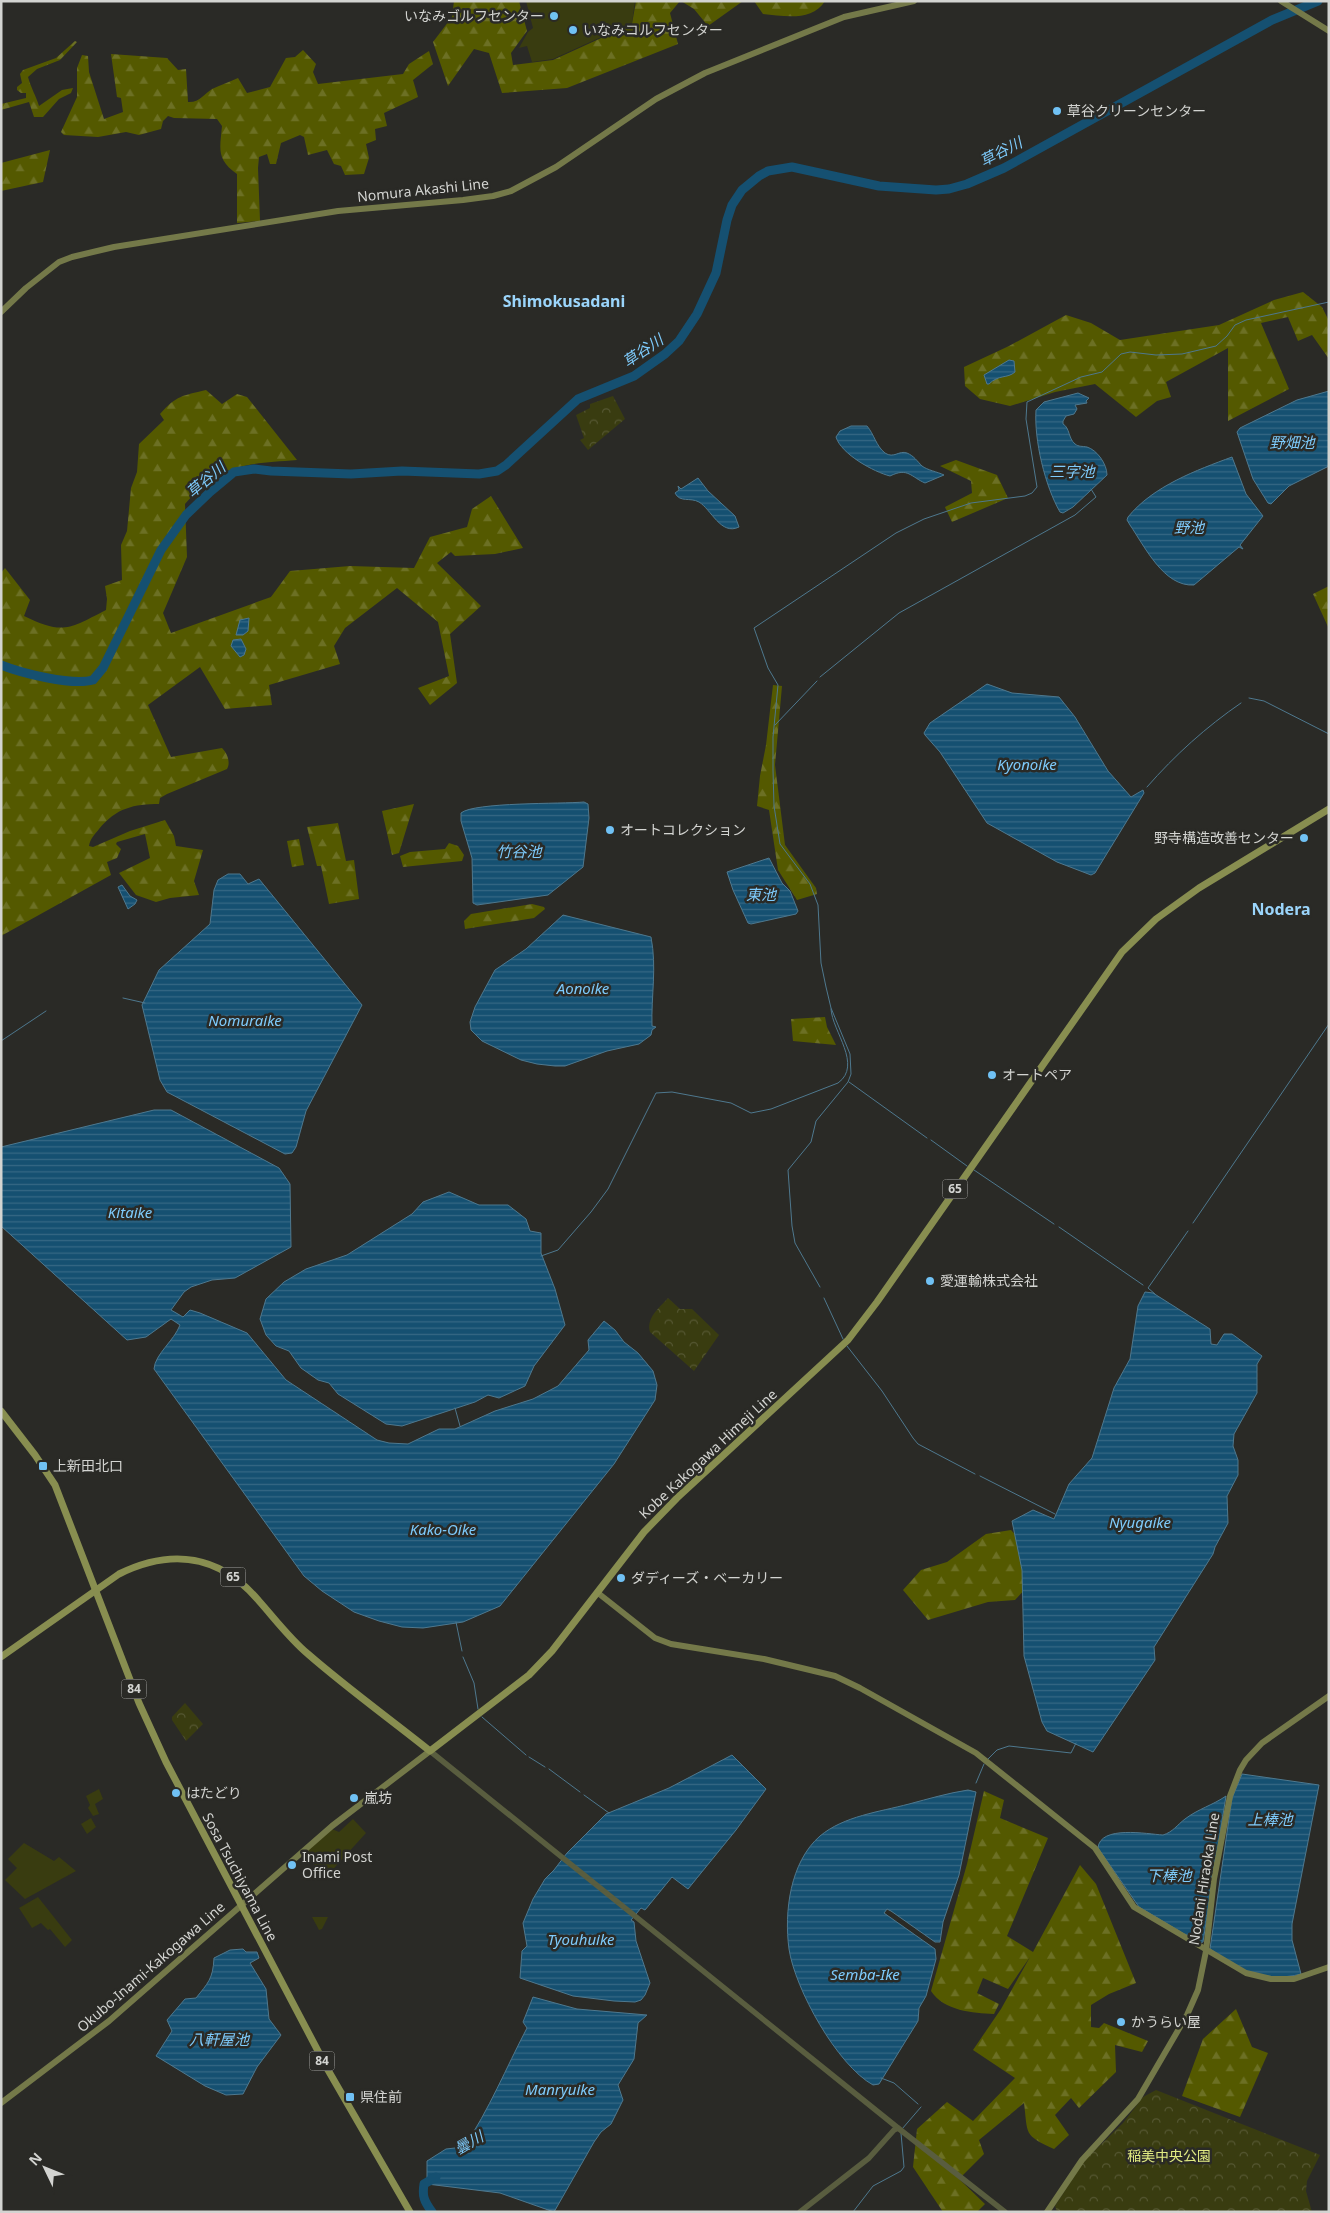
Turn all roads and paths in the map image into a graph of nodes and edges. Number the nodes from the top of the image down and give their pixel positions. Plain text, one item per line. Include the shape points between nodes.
1 (914, 1) edge
2 (1284, 3) edge
3 (1329, 31) edge
4 (1, 312) edge
5 (1329, 809) edge
6 (1, 1411) edge
7 (96, 1589) junction
8 (598, 1593) junction
9 (1, 1657) edge
10 (1329, 1696) edge
11 (430, 1751) junction
12 (240, 1906) junction
13 (1206, 1951) junction
14 (1329, 1967) edge
15 (1, 2103) edge
16 (898, 2128) junction
17 (410, 2212) edge
18 (800, 2212) edge
19 (1005, 2212) edge
20 (1047, 2212) edge

1 - 4 main road, Nomura Akashi Line via 844,17 705,73 656,99 556,167 511,191 463,200 338,211 114,247 59,262
2 - 3 main road
5 - 8 main road, Kobe Kakogawa Himeji Line / 65 via 1199,888 1156,919 1122,952 848,1340 677,1498 644,1532
6 - 7 main road, Sosa Tsuchiyama Line / 84 via 55,1485
7 - 9 main road, 65
7 - 11 main road, 65 via 137,1565 163,1558 195,1561 222,1571 247,1589 306,1653
7 - 12 main road, Sosa Tsuchiyama Line / 84 via 158,1745
8 - 11 main road, Kobe Kakogawa Himeji Line / 65 via 552,1652 529,1675
8 - 13 main road via 655,1638 671,1644 764,1659 836,1676 983,1759 1095,1848 1134,1907
10 - 13 main road, Nodani Hiraoka Line via 1262,1743 1236,1777 1214,1879
11 - 12 main road, Okubo-Inami-Kakogawa Line via 332,1826
11 - 16 street
12 - 15 main road, Okubo-Inami-Kakogawa Line via 116,2016
12 - 17 main road, Sosa Tsuchiyama Line / 84 via 336,2086
13 - 14 main road via 1246,1974 1271,1979 1294,1979
13 - 20 main road, Nodani Hiraoka Line via 1198,1990 1147,2086 1082,2160
16 - 18 street via 869,2158
16 - 19 street

